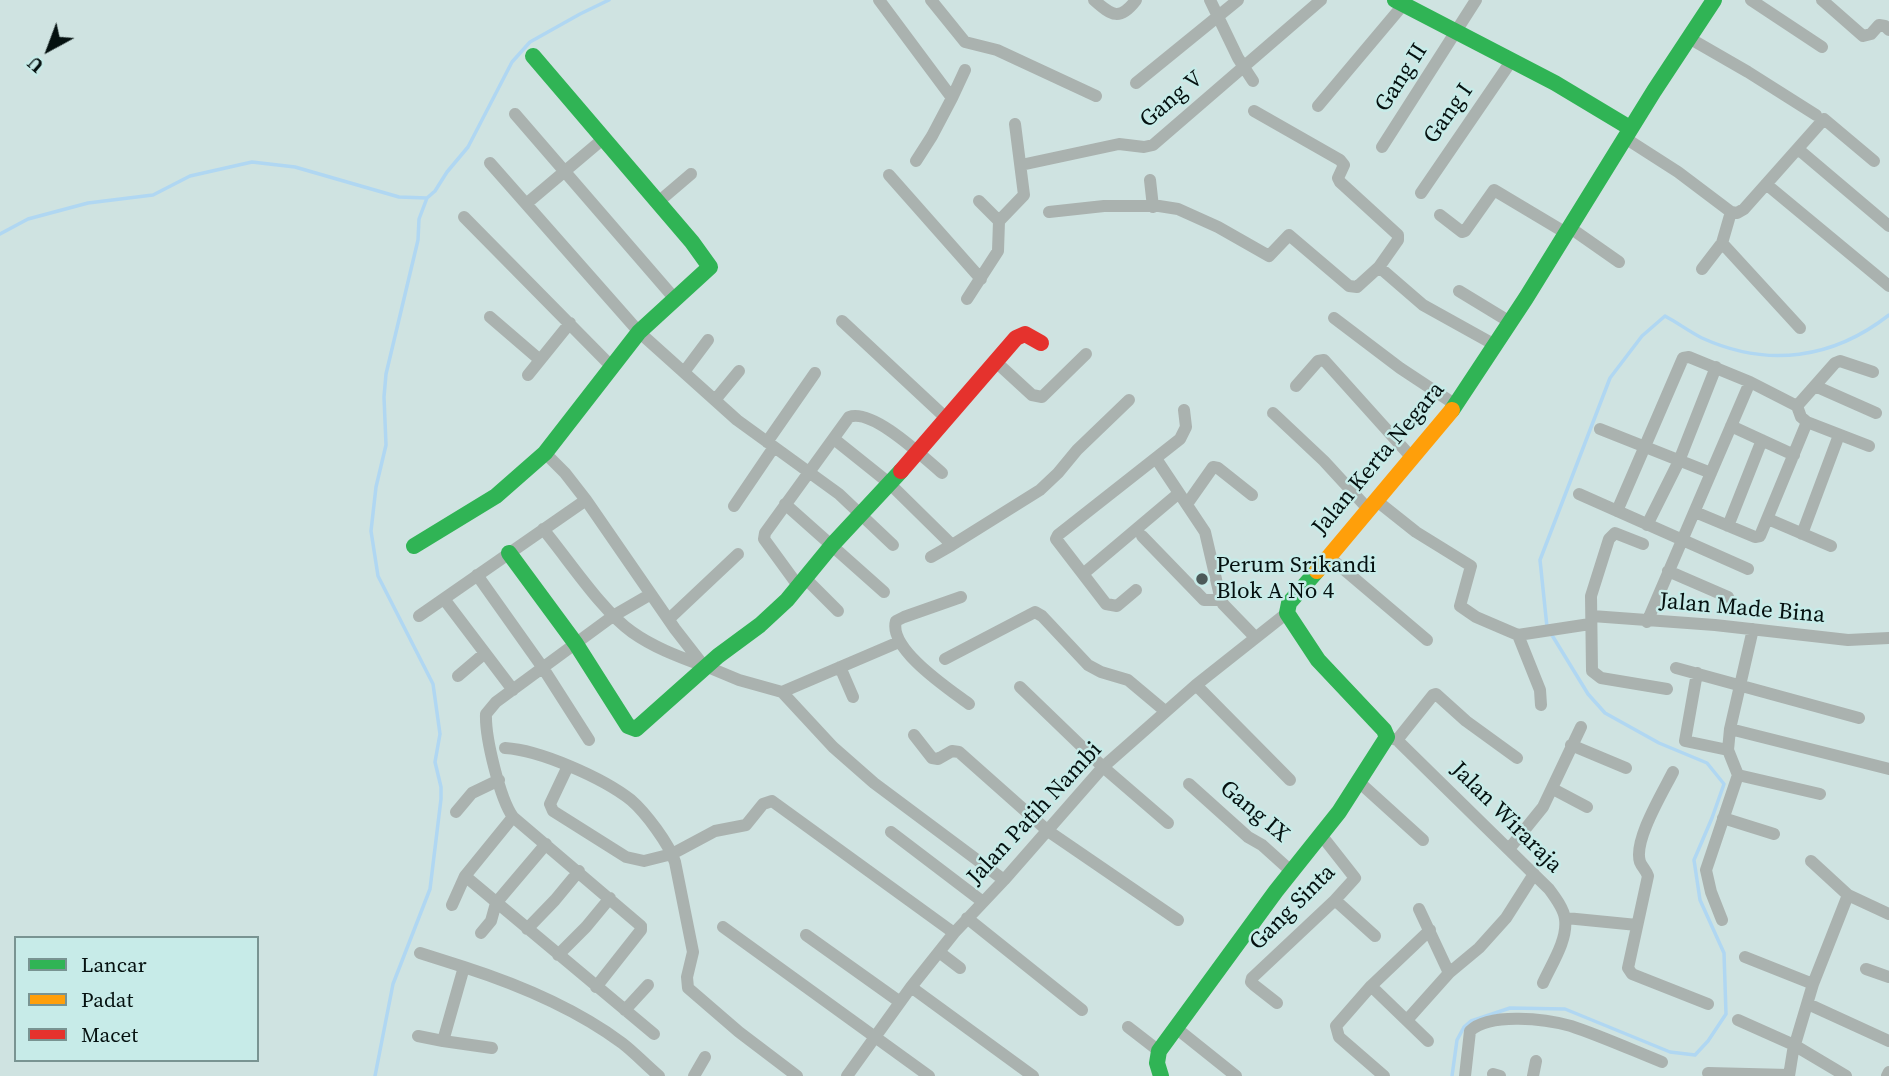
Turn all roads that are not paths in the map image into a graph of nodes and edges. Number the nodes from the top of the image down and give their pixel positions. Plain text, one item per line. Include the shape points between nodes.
1 (879, 0) edge
2 (931, 0) edge
3 (1094, 0) edge
4 (1136, 0) edge
5 (1210, 0) edge
6 (1238, 0) edge
7 (1321, 0) edge
8 (1476, 0) edge
9 (1714, 0) edge
10 (1751, 0) edge
11 (1822, 0) edge
12 (1399, 2) edge
13 (1217, 16) junction
14 (1889, 30) edge
15 (1457, 32) junction
16 (1689, 38) junction
17 (1822, 47) dead end
18 (534, 57) dead end
19 (1512, 60) junction
20 (1242, 67) junction
21 (965, 70) dead end
22 (1253, 81) dead end
23 (1136, 83) dead end
24 (1096, 96) dead end
25 (953, 98) junction
26 (1318, 106) dead end
27 (1254, 111) dead end
28 (515, 114) dead end
29 (1816, 115) dead end
30 (1014, 124) dead end
31 (1627, 133) junction
32 (603, 139) junction
33 (1382, 147) dead end
34 (1798, 149) junction
35 (916, 161) dead end
36 (1874, 161) dead end
37 (491, 163) dead end
38 (1021, 165) junction
39 (565, 173) junction
40 (691, 174) dead end
41 (889, 176) dead end
42 (1150, 180) dead end
43 (1766, 184) junction
44 (1421, 193) dead end
45 (979, 201) dead end
46 (657, 202) junction
47 (526, 204) junction
48 (1153, 207) junction
49 (1049, 212) dead end
50 (1731, 212) junction
51 (1440, 215) dead end
52 (464, 217) dead end
53 (999, 221) junction
54 (1889, 226) edge
55 (1568, 230) junction
56 (1722, 243) junction
57 (1619, 262) dead end
58 (1379, 267) junction
59 (1702, 269) dead end
60 (981, 279) junction
61 (1889, 286) edge
62 (1459, 290) dead end
63 (675, 299) junction
64 (967, 299) dead end
65 (490, 317) dead end
66 (1334, 318) dead end
67 (842, 321) dead end
68 (1510, 322) junction
69 (570, 323) junction
70 (1800, 328) dead end
71 (639, 332) junction
72 (708, 340) dead end
73 (1041, 343) dead end
74 (1495, 345) junction
75 (1086, 354) dead end
76 (540, 360) junction
77 (995, 361) junction
78 (611, 366) junction
79 (1716, 368) junction
80 (739, 371) dead end
81 (684, 372) junction
82 (1872, 372) dead end
83 (815, 373) dead end
84 (528, 375) dead end
85 (1750, 382) junction
86 (1296, 386) dead end
87 (1815, 386) junction
88 (715, 400) junction
89 (1129, 400) dead end
90 (1456, 405) junction
91 (1797, 406) junction
92 (1184, 410) dead end
93 (1273, 413) dead end
94 (1876, 413) dead end
95 (946, 418) junction
96 (1807, 422) junction
97 (1731, 426) junction
98 (1600, 429) dead end
99 (1839, 435) junction
100 (834, 439) junction
101 (1762, 440) junction
102 (771, 444) junction
103 (1868, 446) dead end
104 (1645, 447) junction
105 (917, 451) junction
106 (545, 453) junction
107 (1794, 455) junction
108 (1413, 459) junction
109 (1157, 460) junction
110 (1679, 461) junction
111 (810, 472) junction
112 (942, 473) dead end
113 (1710, 473) junction
114 (889, 483) junction
115 (1252, 495) dead end
116 (1579, 495) dead end
117 (1183, 498) junction
118 (586, 500) junction
119 (785, 504) junction
120 (1373, 505) junction
121 (734, 506) dead end
122 (1616, 511) junction
123 (1695, 512) junction
124 (862, 514) junction
125 (1768, 519) junction
126 (1647, 525) junction
127 (1728, 526) junction
128 (543, 529) junction
129 (1802, 534) junction
130 (1142, 536) dead end
131 (1682, 540) junction
132 (833, 544) junction
133 (1643, 544) dead end
134 (893, 545) dead end
135 (952, 545) junction
136 (414, 546) dead end
137 (1831, 546) dead end
138 (509, 553) junction
139 (738, 554) dead end
140 (1328, 556) junction
141 (931, 557) dead end
142 (1748, 569) dead end
143 (1668, 571) junction
144 (1083, 574) junction
145 (477, 575) junction
146 (802, 583) junction
147 (1136, 590) dead end
148 (884, 592) dead end
149 (651, 594) junction
150 (961, 597) dead end
151 (1728, 597) dead end
152 (444, 598) junction
153 (1222, 600) junction
154 (838, 611) dead end
155 (1287, 613) junction
156 (419, 616) dead end
157 (613, 616) junction
158 (669, 619) junction
159 (1591, 620) junction
160 (1647, 622) junction
161 (1753, 629) junction
162 (1518, 635) junction
163 (1254, 636) junction
164 (1889, 638) edge
165 (1427, 640) dead end
166 (899, 642) junction
167 (576, 644) junction
168 (485, 653) junction
169 (945, 659) dead end
170 (705, 666) junction
171 (840, 667) junction
172 (543, 668) junction
173 (1676, 668) dead end
174 (1697, 673) junction
175 (457, 676) dead end
176 (1740, 684) junction
177 (1196, 685) junction
178 (1020, 687) dead end
179 (1667, 689) dead end
180 (513, 690) junction
181 (782, 692) junction
182 (853, 697) dead end
183 (969, 704) dead end
184 (1541, 705) dead end
185 (1166, 712) junction
186 (1859, 718) dead end
187 (1581, 727) dead end
188 (1730, 729) junction
189 (914, 735) dead end
190 (1392, 739) junction
191 (589, 740) dead end
192 (1571, 745) junction
193 (505, 748) dead end
194 (1728, 750) junction
195 (1517, 758) dead end
196 (568, 766) junction
197 (1103, 767) junction
198 (1626, 768) dead end
199 (1889, 769) edge
200 (1673, 772) dead end
201 (1738, 775) junction
202 (499, 780) junction
203 (1290, 780) dead end
204 (1359, 782) junction
205 (1189, 784) dead end
206 (1553, 789) junction
207 (1819, 794) dead end
208 (1587, 807) dead end
209 (456, 812) dead end
210 (513, 817) junction
211 (1723, 818) junction
212 (1168, 823) dead end
213 (1048, 831) junction
214 (891, 832) dead end
215 (1774, 834) dead end
216 (1322, 836) junction
217 (1423, 840) dead end
218 (546, 844) junction
219 (1509, 849) junction
220 (673, 854) junction
221 (1811, 861) dead end
222 (579, 871) junction
223 (1292, 872) junction
224 (1534, 874) junction
225 (465, 876) junction
226 (1004, 880) junction
227 (1848, 895) junction
228 (610, 898) junction
229 (1335, 900) junction
230 (983, 902) junction
231 (496, 903) junction
232 (452, 905) dead end
233 (1419, 909) dead end
234 (1889, 914) edge
235 (967, 918) junction
236 (1566, 918) junction
237 (1178, 920) dead end
238 (1723, 920) dead end
239 (1637, 925) junction
240 (723, 927) dead end
241 (527, 929) junction
242 (1430, 930) junction
243 (481, 933) dead end
244 (954, 933) junction
245 (806, 935) dead end
246 (1375, 936) dead end
247 (939, 952) junction
248 (420, 953) dead end
249 (558, 955) junction
250 (1745, 957) dead end
251 (464, 967) junction
252 (960, 968) dead end
253 (1866, 970) dead end
254 (1449, 973) junction
255 (1889, 976) edge
256 (1543, 983) dead end
257 (1814, 984) junction
258 (648, 985) dead end
259 (1371, 986) junction
260 (596, 987) junction
261 (911, 987) junction
262 (900, 1002) junction
263 (1278, 1003) dead end
264 (1708, 1004) dead end
265 (1808, 1004) junction
266 (625, 1010) junction
267 (1082, 1010) dead end
268 (1407, 1020) junction
269 (1738, 1020) dead end
270 (1128, 1027) dead end
271 (1176, 1028) junction
272 (653, 1034) dead end
273 (418, 1036) dead end
274 (875, 1038) junction
275 (443, 1041) junction
276 (1428, 1041) dead end
277 (1889, 1041) edge
278 (1794, 1045) junction
279 (492, 1048) dead end
280 (1157, 1049) junction
281 (705, 1057) dead end
282 (1536, 1061) dead end
283 (1662, 1062) dead end
284 (1708, 1073) dead end
285 (659, 1076) edge
286 (694, 1076) edge
287 (797, 1076) edge
288 (847, 1076) edge
289 (929, 1076) edge
290 (1033, 1076) edge
291 (1161, 1076) edge
292 (1236, 1076) edge
293 (1384, 1076) edge
294 (1465, 1076) edge
295 (1533, 1076) edge
296 (1789, 1076) edge
297 (1846, 1076) edge

1 - 25 street
2 - 24 street via 965,42 997,50
3 - 4 street via 1112,14 1120,14
5 - 13 street
6 - 13 street
7 - 20 street, Gang V
8 - 15 street, Gang II
9 - 16 street, Jalan Kerta Negara
10 - 17 street
11 - 14 street via 1863,36 1879,25
12 - 15 street
12 - 26 street
13 - 20 street
13 - 23 street
15 - 19 street
15 - 33 street, Gang II
16 - 29 street
16 - 31 street, Jalan Kerta Negara
18 - 32 street
19 - 31 street via 1577,95
19 - 44 street, Gang I
20 - 22 street
20 - 38 street, Gang V via 1149,147 1125,143
21 - 25 street
25 - 35 street
27 - 58 street via 1342,162 1340,182 1398,235
28 - 39 street
30 - 38 street
31 - 50 street
31 - 55 street, Jalan Kerta Negara
32 - 39 street
32 - 46 street
34 - 36 street via 1824,119
34 - 43 street
34 - 54 street
37 - 47 street
38 - 53 street via 1024,195
39 - 47 street
39 - 63 street
40 - 46 street
41 - 60 street
42 - 48 street
43 - 50 street via 1744,209
43 - 61 street
45 - 53 street
46 - 63 street via 709,267
47 - 71 street
48 - 49 street
48 - 58 street via 1188,212 1269,256 1289,235 1354,288
50 - 56 street
51 - 55 street via 1465,231 1494,190
52 - 69 street
53 - 60 street via 998,251
55 - 57 street
55 - 68 street, Jalan Kerta Negara
56 - 59 street
56 - 70 street
58 - 74 street via 1423,305
60 - 64 street
62 - 68 street
63 - 71 street
65 - 76 street
66 - 90 street
67 - 95 street
68 - 74 street, Jalan Kerta Negara
69 - 76 street
69 - 78 street
71 - 78 street
71 - 81 street
72 - 81 street
73 - 77 street via 1023,333
74 - 90 street, Jalan Kerta Negara
75 - 77 street via 1042,397 1032,395
76 - 84 street
77 - 95 street
78 - 106 street
79 - 85 street
79 - 104 street via 1683,358
79 - 110 street
80 - 88 street
81 - 88 street
82 - 87 street via 1840,361
83 - 102 street
85 - 91 street
85 - 97 street
86 - 108 street via 1324,360
87 - 91 street
87 - 94 street
88 - 102 street
89 - 135 street via 1040,490
90 - 108 street, Jalan Kerta Negara
91 - 96 street
92 - 109 street via 1184,434
93 - 120 street
95 - 105 street
96 - 99 street
96 - 107 street
97 - 101 street
97 - 113 street
98 - 104 street
99 - 103 street
99 - 129 street
100 - 105 street via 849,418 857,415 894,433
100 - 111 street
100 - 114 street
101 - 107 street
101 - 127 street
102 - 111 street
102 - 121 street
104 - 110 street
104 - 122 street
105 - 112 street
105 - 114 street
106 - 118 street
106 - 136 street via 496,496
107 - 125 street
108 - 120 street, Jalan Kerta Negara
109 - 117 street
109 - 144 street via 1057,536 1058,544
110 - 113 street
110 - 126 street
111 - 119 street
111 - 124 street
113 - 123 street
114 - 124 street
114 - 135 street
115 - 117 street via 1213,467
116 - 122 street
117 - 144 street
117 - 153 street via 1205,532
118 - 128 street
118 - 149 street
119 - 132 street
119 - 146 street via 764,539
120 - 140 street, Jalan Kerta Negara
120 - 162 street via 1471,566 1460,606
122 - 126 street
123 - 127 street
123 - 131 street
124 - 132 street
124 - 134 street
125 - 127 street via 1757,538
125 - 129 street
126 - 131 street
128 - 138 street
128 - 157 street
129 - 137 street
130 - 153 street via 1204,600
131 - 142 street
131 - 143 street
132 - 146 street
132 - 148 street
133 - 159 street via 1615,533 1609,538 1591,596
135 - 141 street
138 - 145 street
138 - 167 street
139 - 158 street
140 - 155 street, Jalan Kerta Negara via 1291,599
140 - 165 street
143 - 151 street
143 - 160 street
144 - 147 street via 1111,606
145 - 152 street
145 - 172 street
146 - 154 street
146 - 170 street via 778,609
149 - 157 street
149 - 158 street
150 - 166 street via 896,621
152 - 156 street
152 - 168 street
153 - 163 street
155 - 163 street, Jalan Patih Nambi
155 - 190 street via 1324,666
157 - 167 street
157 - 170 street via 656,648
158 - 170 street
159 - 160 street, Jalan Made Bina
159 - 162 street, Jalan Made Bina
159 - 179 street via 1595,675
160 - 161 street, Jalan Made Bina
161 - 164 street, Jalan Made Bina via 1849,640
161 - 176 street
162 - 184 street via 1540,690
163 - 177 street, Jalan Patih Nambi
166 - 171 street
166 - 183 street via 926,671
167 - 170 street via 633,729
167 - 172 street
168 - 175 street
168 - 180 street
169 - 185 street via 1035,612 1088,665 1128,680
170 - 181 street
171 - 181 street
171 - 182 street
172 - 180 street
172 - 191 street
173 - 174 street
174 - 176 street
174 - 194 street via 1685,741
176 - 186 street
176 - 188 street
177 - 185 street, Jalan Patih Nambi
177 - 203 street
178 - 197 street
180 - 202 street via 486,714
181 - 226 street via 874,783
185 - 197 street, Jalan Patih Nambi
187 - 192 street
188 - 194 street
188 - 199 street
189 - 213 street via 932,758 959,752
190 - 195 street via 1436,694
190 - 204 street
190 - 219 street, Jalan Wiraraja
192 - 198 street
192 - 206 street
193 - 196 street via 531,751
194 - 201 street
196 - 220 street via 633,802
196 - 220 street via 550,804 553,811 634,860
197 - 212 street
197 - 213 street, Jalan Patih Nambi
200 - 239 street via 1640,847 1641,864 1648,876
201 - 207 street
201 - 211 street
202 - 209 street via 472,793
202 - 210 street
204 - 216 street
204 - 217 street
205 - 223 street, Gang IX
206 - 208 street
206 - 219 street
210 - 218 street
210 - 225 street
211 - 215 street
211 - 238 street via 1706,870
213 - 226 street, Jalan Patih Nambi
213 - 237 street
214 - 230 street
216 - 223 street
216 - 229 street, Gang Sinta via 1354,875
218 - 222 street
218 - 231 street
219 - 224 street, Jalan Wiraraja
220 - 244 street via 715,831 749,823 763,804 772,801
220 - 287 street via 693,952 688,988
221 - 227 street
222 - 228 street
222 - 241 street
223 - 271 street
224 - 236 street, Jalan Wiraraja
224 - 254 street via 1506,918
225 - 231 street
225 - 232 street
226 - 230 street, Jalan Patih Nambi
227 - 234 street
227 - 257 street
228 - 249 street
228 - 260 street via 641,930
229 - 246 street
229 - 263 street, Gang Sinta via 1252,978 1254,985
230 - 235 street, Jalan Patih Nambi
231 - 241 street
231 - 243 street via 491,921
233 - 242 street
235 - 244 street, Jalan Patih Nambi
235 - 267 street
236 - 239 street
236 - 256 street
239 - 264 street via 1629,972
240 - 274 street
241 - 249 street
242 - 254 street
242 - 259 street
244 - 247 street, Jalan Patih Nambi
245 - 262 street
247 - 252 street
247 - 261 street, Jalan Patih Nambi
248 - 251 street
249 - 260 street
250 - 257 street
251 - 275 street
251 - 285 street via 505,980 582,1016
253 - 255 street
254 - 268 street
257 - 265 street
258 - 266 street
259 - 268 street
259 - 293 street via 1336,1029 1339,1037
260 - 266 street
261 - 262 street, Jalan Patih Nambi
261 - 290 street
262 - 274 street, Jalan Patih Nambi
265 - 277 street
265 - 278 street
266 - 272 street
268 - 276 street
269 - 278 street
270 - 280 street
271 - 280 street
271 - 292 street
273 - 275 street
274 - 288 street, Jalan Patih Nambi
274 - 289 street
275 - 279 street
278 - 296 street
278 - 297 street
280 - 291 street
281 - 286 street
282 - 295 street
283 - 294 street via 1571,1026 1502,1019 1471,1031
284 - 296 street

